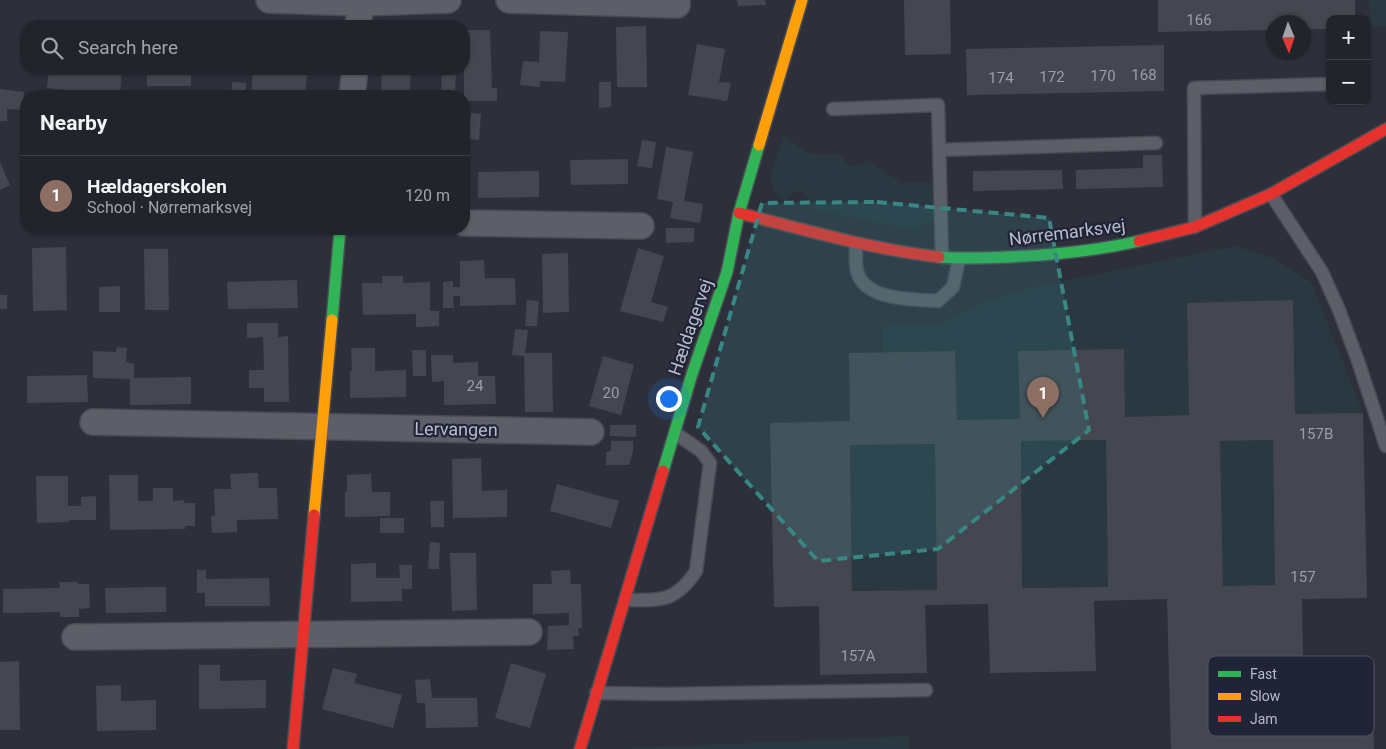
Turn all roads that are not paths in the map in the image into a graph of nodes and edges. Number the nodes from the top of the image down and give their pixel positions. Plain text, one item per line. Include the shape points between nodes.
1 (269, 0) edge
2 (448, 0) edge
3 (508, 0) edge
4 (678, 0) edge
5 (802, 0) edge
6 (359, 14) edge
7 (354, 75) edge
8 (1326, 84) edge
9 (352, 90) edge
10 (833, 109) dead end
11 (1386, 129) edge
12 (1156, 143) dead end
13 (939, 150) junction
14 (1271, 194) junction
15 (739, 213) junction
16 (470, 223) edge
17 (641, 226) dead end
18 (1195, 227) junction
19 (339, 235) edge
20 (856, 243) junction
21 (942, 257) junction
22 (959, 259) junction
23 (93, 422) dead end
24 (322, 426) junction
25 (592, 432) dead end
26 (675, 434) junction
27 (1386, 446) edge
28 (625, 600) junction
29 (529, 632) dead end
30 (303, 634) junction
31 (75, 638) dead end
32 (926, 690) dead end
33 (596, 693) junction
34 (292, 749) edge
35 (580, 749) edge

1 - 6 street
2 - 6 street
3 - 4 street via 677,5
5 - 15 street, Hældagervej
7 - 9 street
8 - 18 lane via 1194,88
10 - 13 lane via 938,105
11 - 14 street, Nørremarksvej
12 - 13 lane
13 - 21 lane
14 - 18 street, Nørremarksvej
14 - 27 lane via 1322,272 1358,361
15 - 20 street, Nørremarksvej
15 - 26 street, Hældagervej via 727,272
16 - 17 street
18 - 22 street, Nørremarksvej via 1118,246 1050,255
19 - 24 street
20 - 21 street, Nørremarksvej
20 - 22 lane via 857,273 866,287 884,296 938,301 953,287
21 - 22 street, Nørremarksvej
23 - 24 street, Lervangen
24 - 25 street, Lervangen
24 - 30 street
26 - 28 street, Hældagervej
26 - 28 lane via 701,451 710,463 696,571 686,586 672,596 656,600
28 - 33 street, Hældagervej
29 - 30 street
30 - 31 street
30 - 34 street
32 - 33 lane
33 - 35 street, Hældagervej

